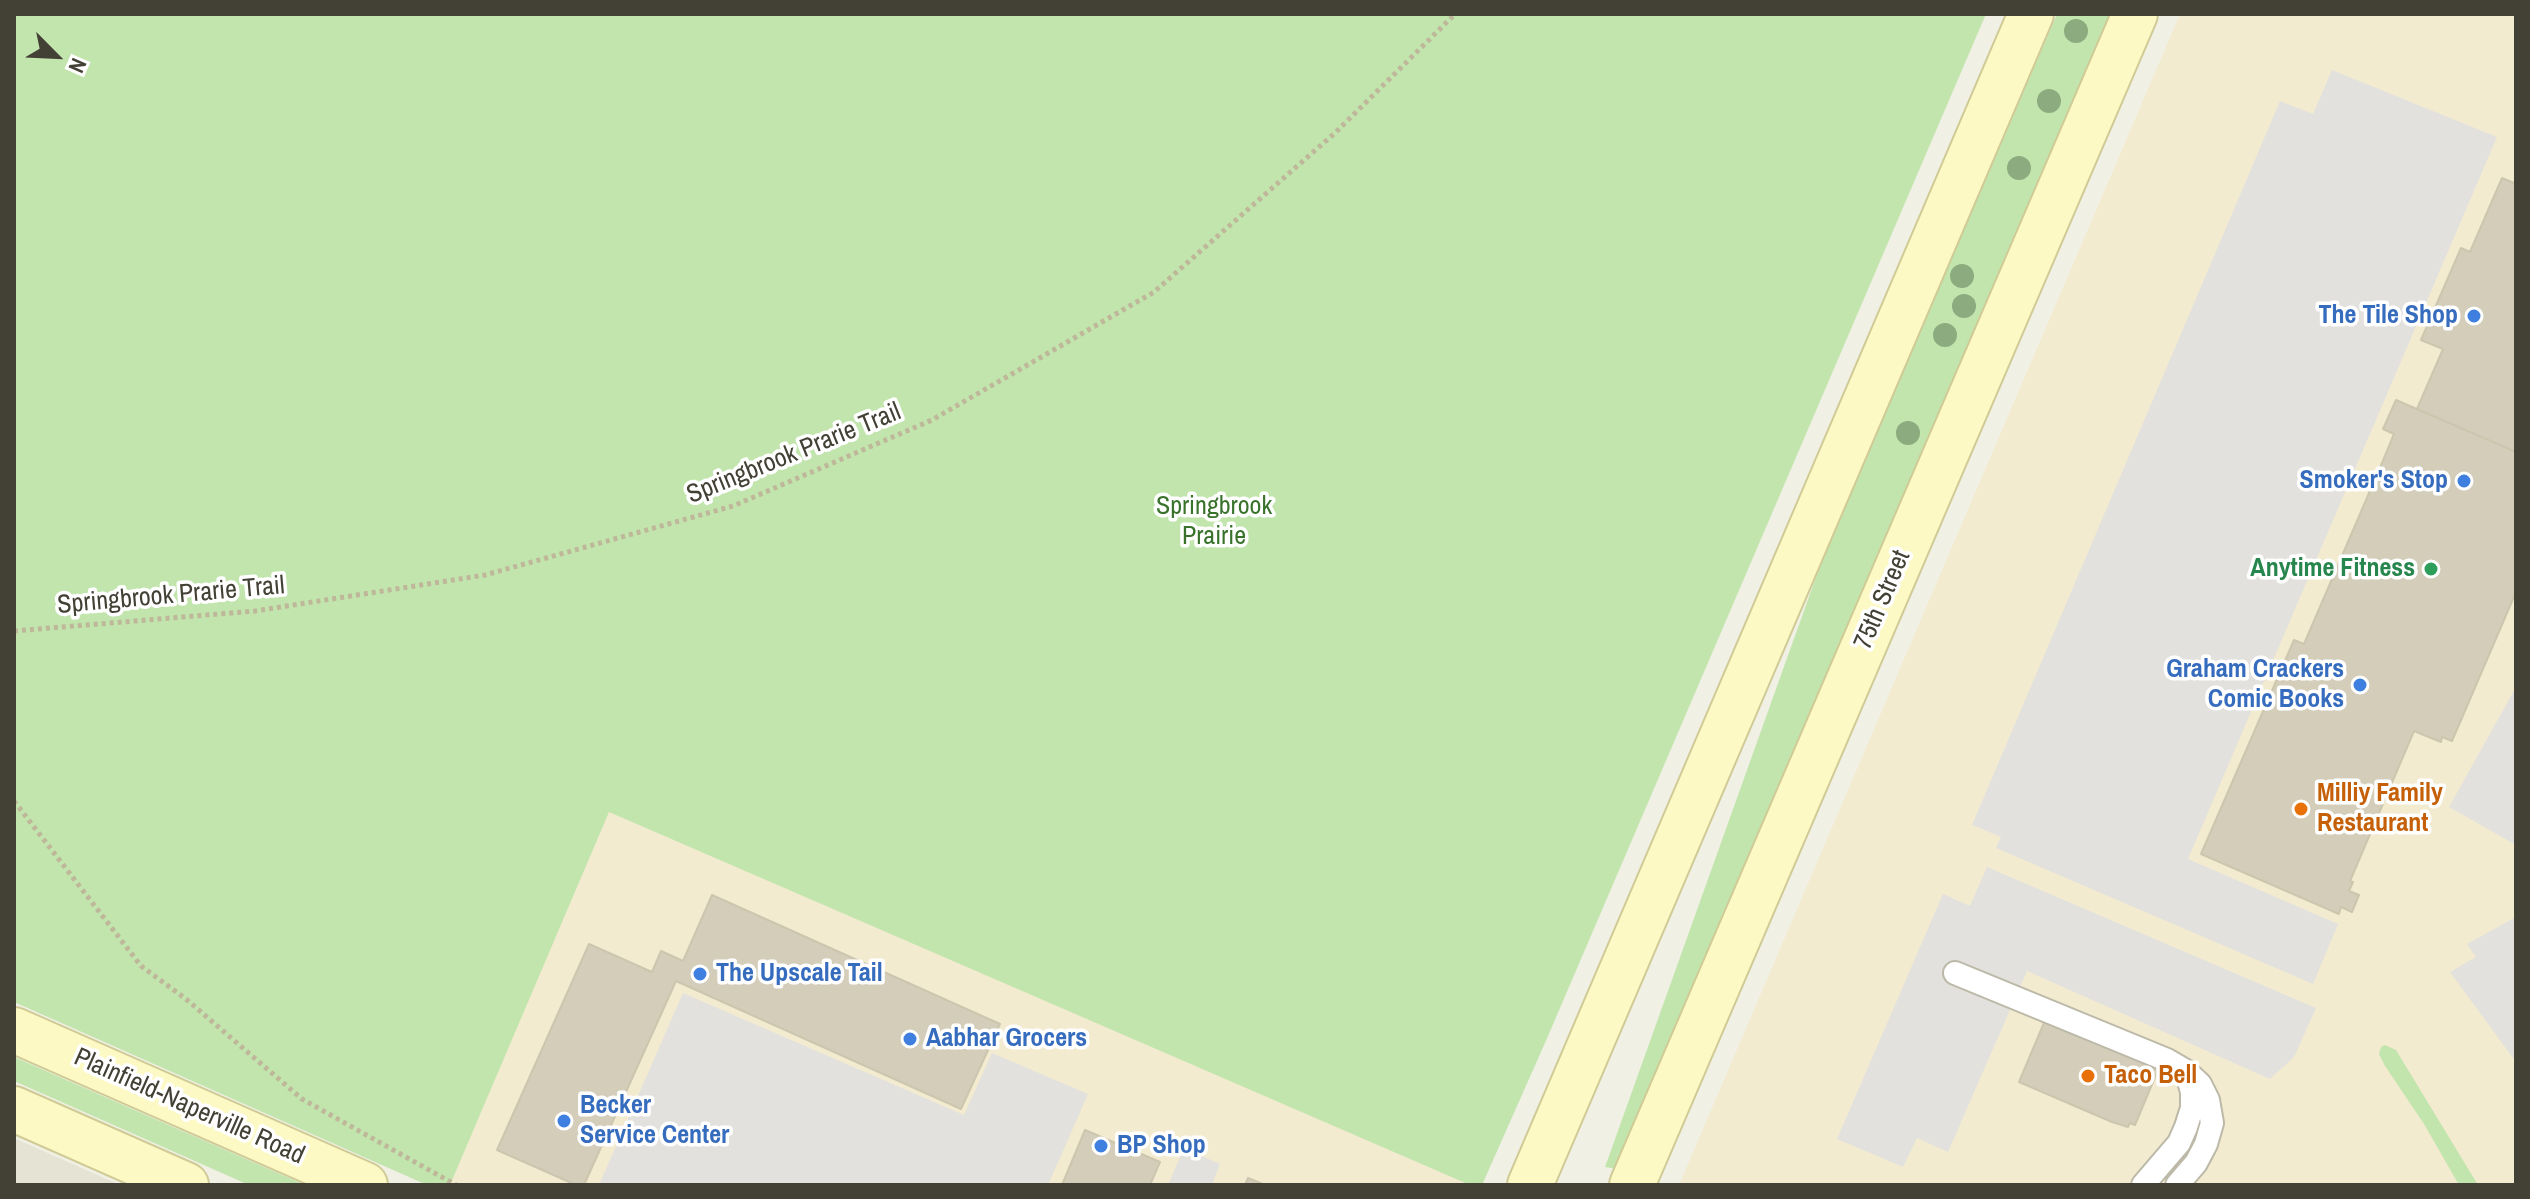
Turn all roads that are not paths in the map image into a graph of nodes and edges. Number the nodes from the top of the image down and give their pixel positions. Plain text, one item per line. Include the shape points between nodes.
1 (2031, 14) edge
2 (2135, 14) edge
3 (1955, 973) dead end
4 (14, 1030) edge
5 (2186, 1071) junction
6 (14, 1109) edge
7 (186, 1185) edge
8 (365, 1185) edge
9 (1530, 1185) edge
10 (1632, 1185) edge
11 (2143, 1185) edge
12 (2177, 1185) edge

1 - 9 main road
2 - 10 main road, 75th Street
3 - 5 lane
4 - 8 main road, Plainfield-Naperville Road
5 - 11 lane via 2192,1108 2186,1127
5 - 12 lane via 2208,1100 2212,1123 2196,1163
6 - 7 main road

